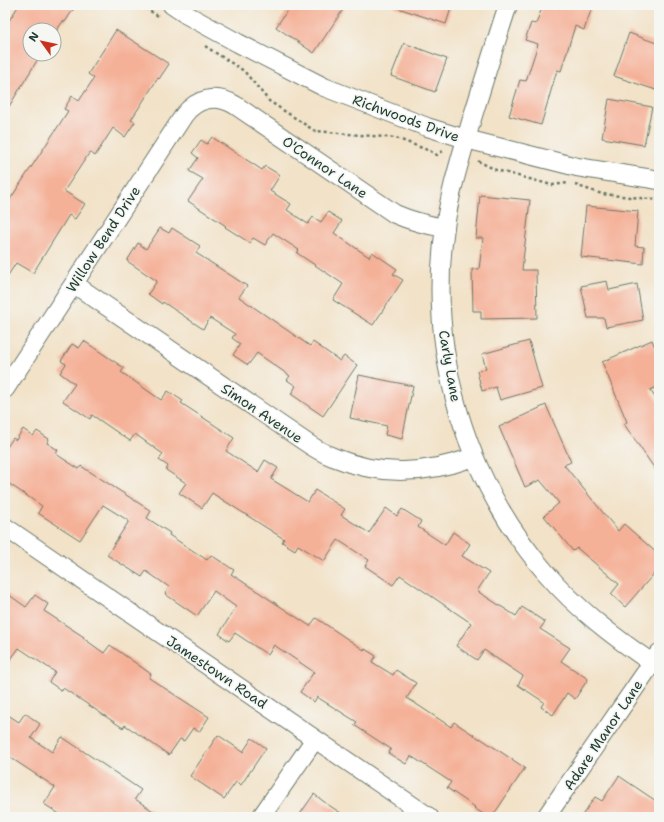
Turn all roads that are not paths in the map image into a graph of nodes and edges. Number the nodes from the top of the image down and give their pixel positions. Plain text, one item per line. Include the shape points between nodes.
1 (508, 5) edge
2 (166, 11) edge
3 (209, 99) joint
4 (466, 140) junction
5 (659, 180) edge
6 (445, 228) junction
7 (74, 284) junction
8 (5, 389) edge
9 (474, 456) junction
10 (5, 527) edge
11 (656, 658) edge
12 (315, 739) junction
13 (262, 817) edge
14 (429, 817) edge
15 (546, 817) edge

1 - 4 street, Carly Lane
2 - 4 street, Richwoods Drive via 187,15 324,87
3 - 6 street, O'Connor Lane via 220,99 235,105 395,214 418,223
3 - 7 street, Willow Bend Drive via 197,103 184,115
4 - 5 street, Richwoods Drive via 577,167
4 - 6 street, Carly Lane
6 - 9 street, Carly Lane via 441,279 443,338 457,408
7 - 8 street, Willow Bend Drive
7 - 9 street, Simon Avenue via 301,439 332,457 367,468 403,471 439,468
9 - 11 street, Carly Lane via 499,506 547,574 586,614 607,631
10 - 12 street, Jamestown Road
11 - 15 street, Adare Manor Lane
12 - 13 street
12 - 14 street, Jamestown Road

